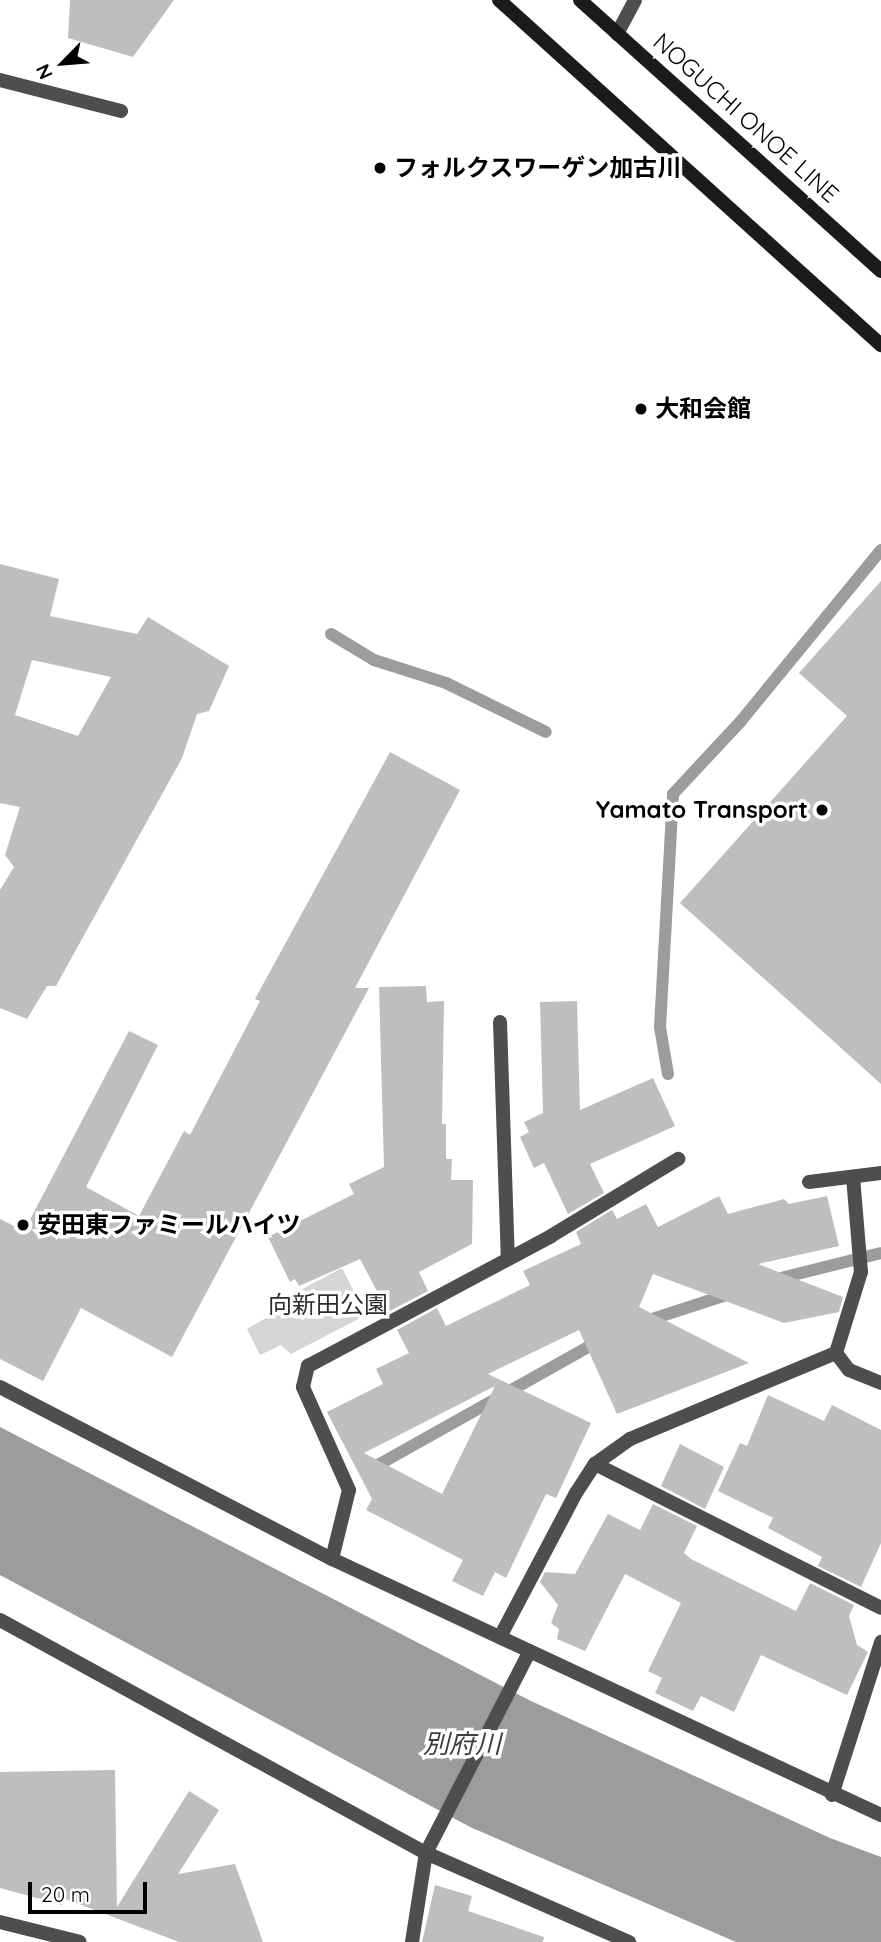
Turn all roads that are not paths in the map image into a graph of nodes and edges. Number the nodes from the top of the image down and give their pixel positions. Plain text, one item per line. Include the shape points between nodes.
1 (499, 0) edge
2 (580, 0) edge
3 (635, 0) edge
4 (617, 34) junction
5 (0, 80) edge
6 (121, 111) dead end
7 (881, 271) edge
8 (881, 345) edge
9 (499, 1022) dead end
10 (678, 1158) dead end
11 (881, 1173) edge
12 (853, 1177) junction
13 (809, 1182) dead end
14 (508, 1259) junction
15 (836, 1353) junction
16 (881, 1383) edge
17 (0, 1387) edge
18 (596, 1464) junction
19 (332, 1559) junction
20 (881, 1608) edge
21 (0, 1620) edge
22 (500, 1637) junction
23 (881, 1642) edge
24 (530, 1651) junction
25 (832, 1796) junction
26 (881, 1815) edge
27 (426, 1853) junction
28 (0, 1922) edge
29 (80, 1942) edge
30 (412, 1942) edge
31 (629, 1942) edge

1 - 8 main road
2 - 4 main road, NOGUCHI ONOE LINE
3 - 4 street
4 - 7 main road, NOGUCHI ONOE LINE
5 - 6 street
9 - 14 street
10 - 14 street
11 - 12 street
12 - 13 street
12 - 15 street via 861,1272
14 - 19 street via 308,1366 303,1387 349,1490
15 - 16 street via 849,1370
15 - 18 street via 630,1439
17 - 19 street
18 - 20 street
18 - 22 street
19 - 22 street
21 - 27 street
22 - 24 street
23 - 25 street
24 - 25 street
24 - 27 street
25 - 26 street
27 - 30 street
27 - 31 street
28 - 29 street

